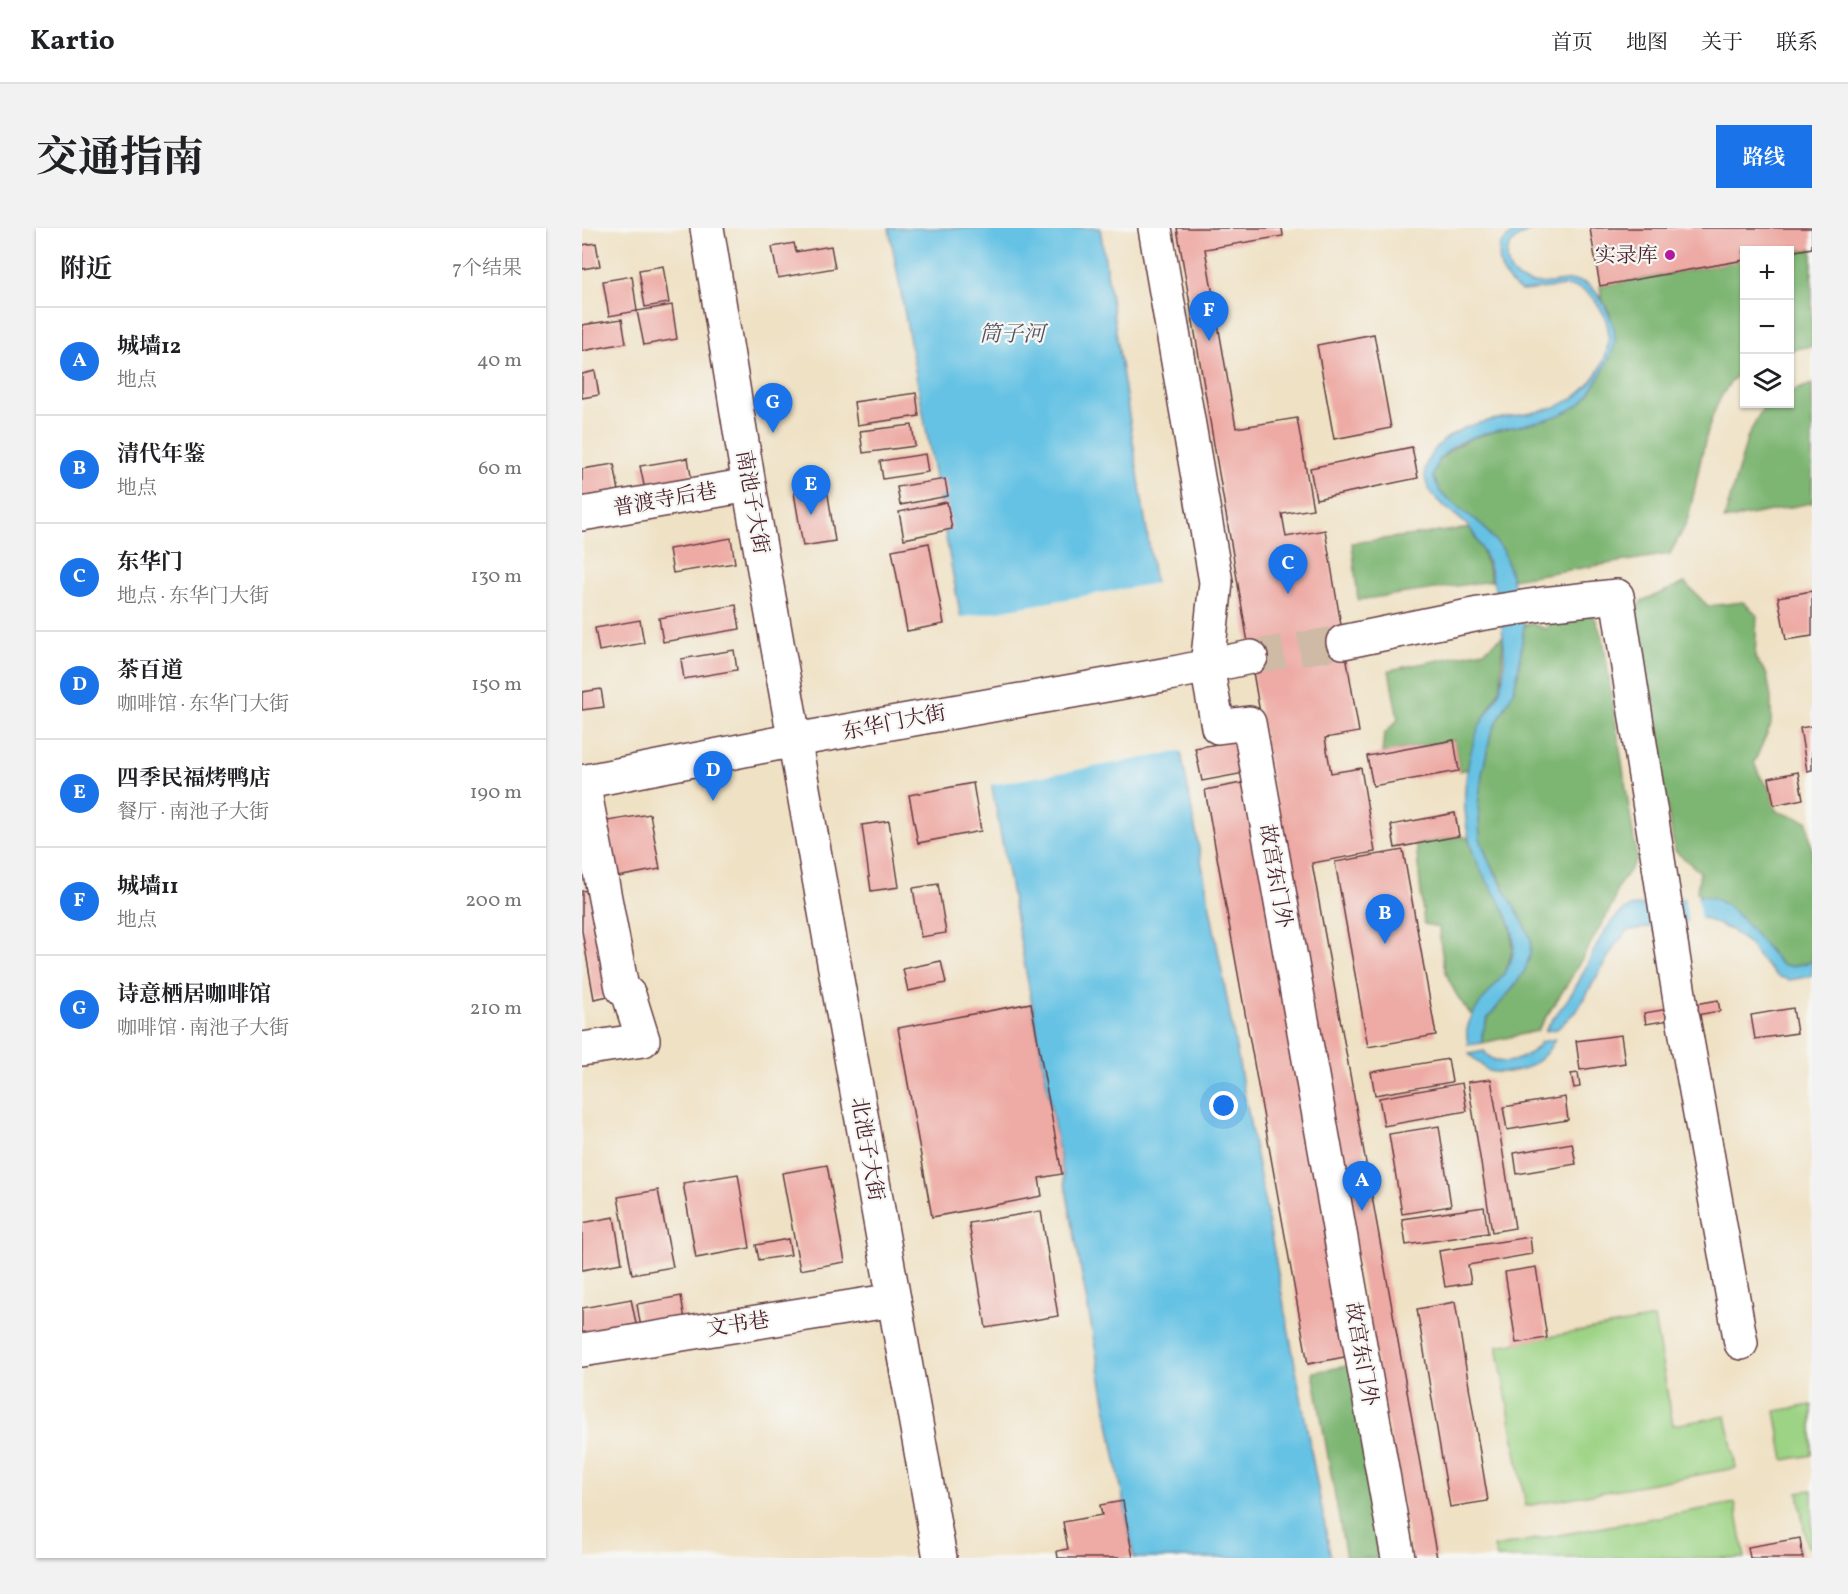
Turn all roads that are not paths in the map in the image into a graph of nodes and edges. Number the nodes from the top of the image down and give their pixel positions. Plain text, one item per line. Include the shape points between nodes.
1 (707, 228) edge
2 (1155, 228) edge
3 (749, 485) junction
4 (582, 514) edge
5 (1343, 642) tunnel mouth
6 (1251, 657) tunnel mouth
7 (1207, 666) junction
8 (795, 740) junction
9 (583, 782) edge
10 (582, 1049) edge
11 (894, 1300) junction
12 (1741, 1343) dead end
13 (582, 1350) edge
14 (940, 1558) edge
15 (1398, 1558) edge

1 - 3 street, 南池子大街
2 - 7 street, 故宫东门外 via 1216,582
3 - 4 street, 普渡寺后巷
3 - 8 street, 南池子大街
5 - 12 street via 1479,614 1617,596 1682,1012
6 - 7 street, 东华门大街
7 - 8 street, 东华门大街
7 - 15 street, 故宫东门外 via 1218,727 1249,723
8 - 9 street, 东华门大街
8 - 11 street, 北池子大街
9 - 10 street via 622,988 629,995 643,1040
11 - 13 street, 文书巷
11 - 14 street, 北池子大街

